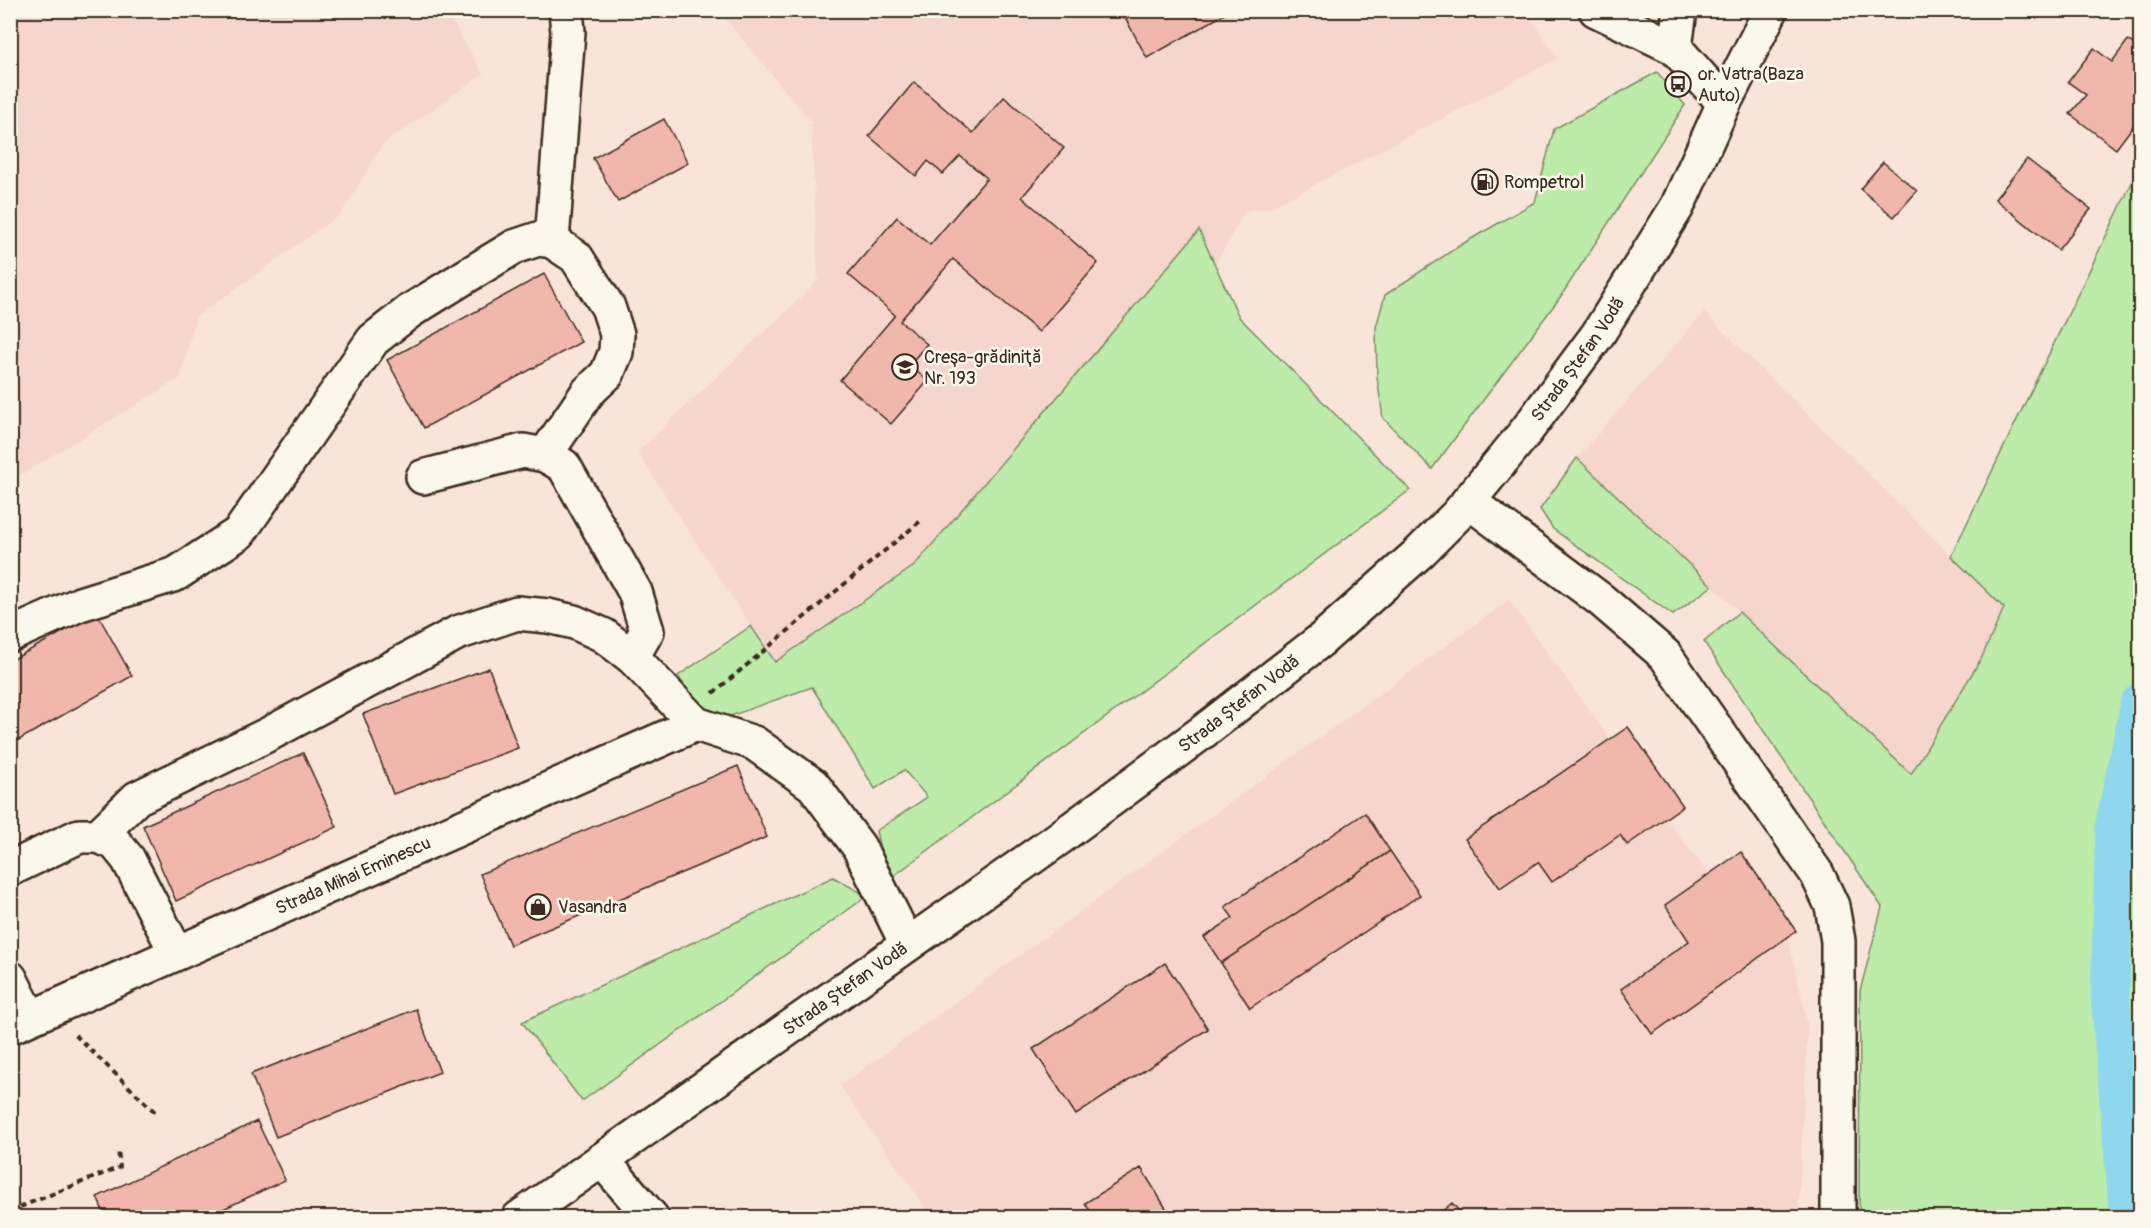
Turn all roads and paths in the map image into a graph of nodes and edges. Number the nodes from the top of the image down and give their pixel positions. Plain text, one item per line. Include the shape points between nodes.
1 (566, 10) edge
2 (1596, 10) edge
3 (1680, 10) edge
4 (1771, 10) edge
5 (1675, 48) junction
6 (1724, 103) junction
7 (552, 241) junction
8 (545, 455) junction
9 (423, 477) dead end
10 (1468, 501) junction
11 (923, 519) dead end
12 (10, 635) edge
13 (632, 657) junction
14 (691, 719) junction
15 (98, 836) junction
16 (10, 869) edge
17 (907, 944) junction
18 (176, 952) junction
19 (10, 978) edge
20 (30, 1018) edge
21 (155, 1112) dead end
22 (118, 1150) dead end
23 (602, 1160) junction
24 (10, 1211) edge
25 (519, 1218) edge
26 (652, 1218) edge
27 (1838, 1218) edge

1 - 7 main road via 568,32
2 - 5 main road
3 - 5 main road
4 - 6 main road, Strada Ștefan Vodă
5 - 6 main road
6 - 10 main road, Strada Ștefan Vodă via 1677,207 1598,334
7 - 8 main road via 576,257 608,307 617,334 616,352 607,374 588,392
7 - 12 main road via 538,239 514,247 410,312 373,340 239,533 176,573 80,604
8 - 9 main road via 523,451
8 - 13 main road via 564,466 635,592 647,631
10 - 17 main road, Strada Ștefan Vodă via 1419,553 1321,640 1059,839
10 - 27 main road via 1601,600 1665,655 1817,874 1832,906 1838,941
11 - 14 path
13 - 14 main road
13 - 15 main road via 603,635 548,616 517,614 457,633 269,734 137,798
14 - 17 main road via 754,743 813,785 859,847
14 - 18 main road, Strada Mihai Eminescu
15 - 16 main road via 79,836
15 - 18 main road via 115,843 128,859
17 - 23 main road, Strada Ștefan Vodă
18 - 20 main road, Strada Mihai Eminescu
19 - 20 main road
20 - 21 path
22 - 24 path via 120,1167
23 - 25 main road, Strada Ștefan Vodă
23 - 26 main road

